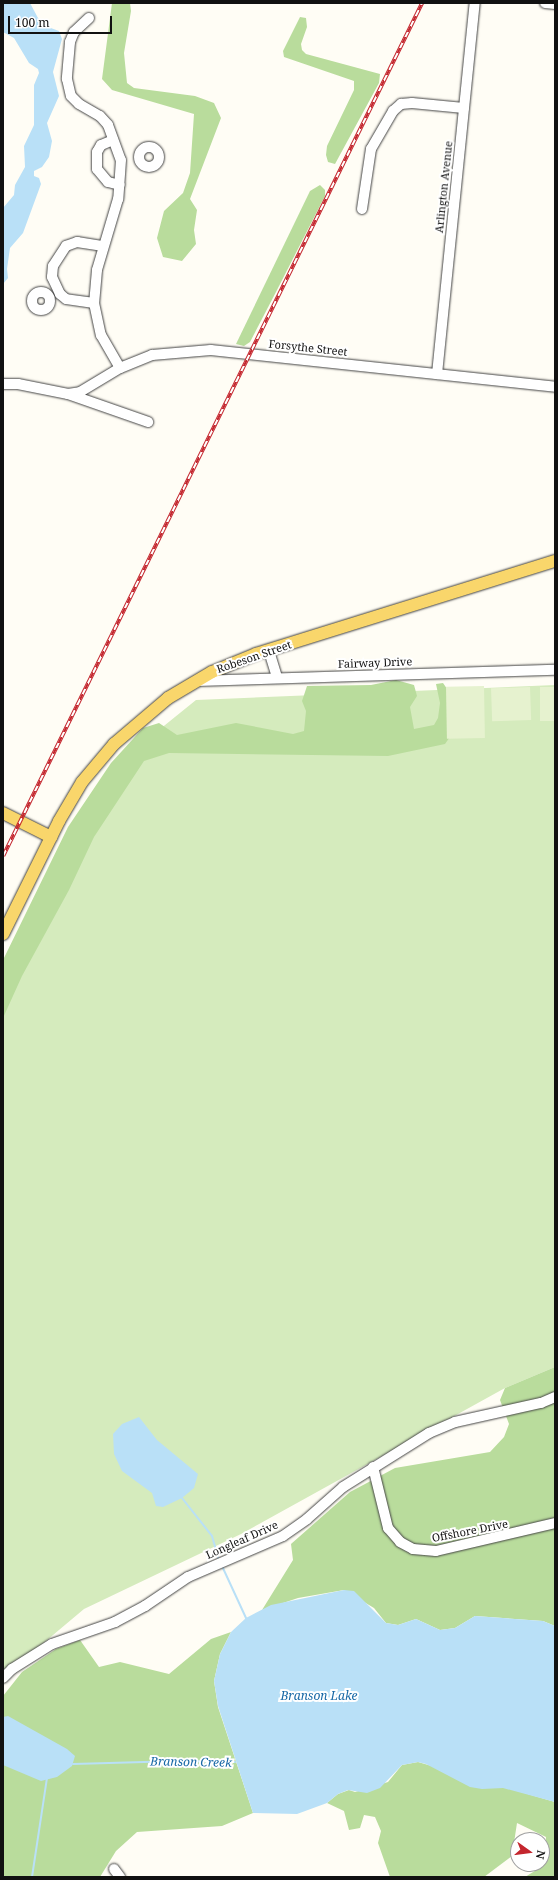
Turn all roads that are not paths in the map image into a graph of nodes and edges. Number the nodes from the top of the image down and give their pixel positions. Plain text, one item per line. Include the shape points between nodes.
1 (475, 3) edge
2 (545, 3) edge
3 (555, 4) edge
4 (89, 18) dead end
5 (464, 108) junction
6 (113, 140) junction
7 (139, 158) dead end
8 (121, 160) junction
9 (120, 184) junction
10 (362, 210) dead end
11 (102, 246) junction
12 (58, 290) junction
13 (49, 297) dead end
14 (94, 303) junction
15 (120, 368) junction
16 (437, 374) junction
17 (3, 384) edge
18 (555, 387) edge
19 (68, 394) junction
20 (148, 422) dead end
21 (555, 561) edge
22 (269, 651) junction
23 (555, 670) edge
24 (277, 678) junction
25 (195, 681) junction
26 (3, 813) edge
27 (51, 837) junction
28 (3, 934) edge
29 (555, 1397) edge
30 (373, 1467) junction
31 (555, 1523) edge
32 (3, 1678) edge

1 - 5 street, Arlington Avenue
2 - 3 street
4 - 6 street via 74,32 70,42 68,90 79,104 100,116 108,125
5 - 10 street via 412,103 401,104 393,111 371,149
5 - 16 street, Arlington Avenue
6 - 8 street
6 - 9 street via 101,145 96,160 100,176 108,182
7 - 8 street
8 - 9 street
9 - 11 street via 118,199
11 - 12 street via 77,242 66,246 53,266 52,277
11 - 14 street via 94,286
12 - 13 street
12 - 14 street via 66,299
14 - 15 street via 102,335
15 - 16 street, Forsythe Street via 152,354 212,350
15 - 19 street, Forsythe Street via 80,392
16 - 18 street, Forsythe Street
17 - 19 street via 18,384
19 - 20 street
21 - 22 main road, Robeson Street
22 - 24 street
22 - 25 main road, Robeson Street via 234,662
23 - 24 street, Fairway Drive
24 - 25 street, Fairway Drive
25 - 27 main road, Robeson Street via 149,712 114,744 82,782
26 - 27 main road
27 - 28 main road, Robeson Street
29 - 30 street, Longleaf Drive via 541,1403 442,1426
30 - 31 street, Offshore Drive via 388,1528 400,1542 413,1549 436,1551
30 - 32 street, Longleaf Drive via 342,1487 307,1519 283,1536 188,1577 145,1606 115,1622 52,1644 12,1669

